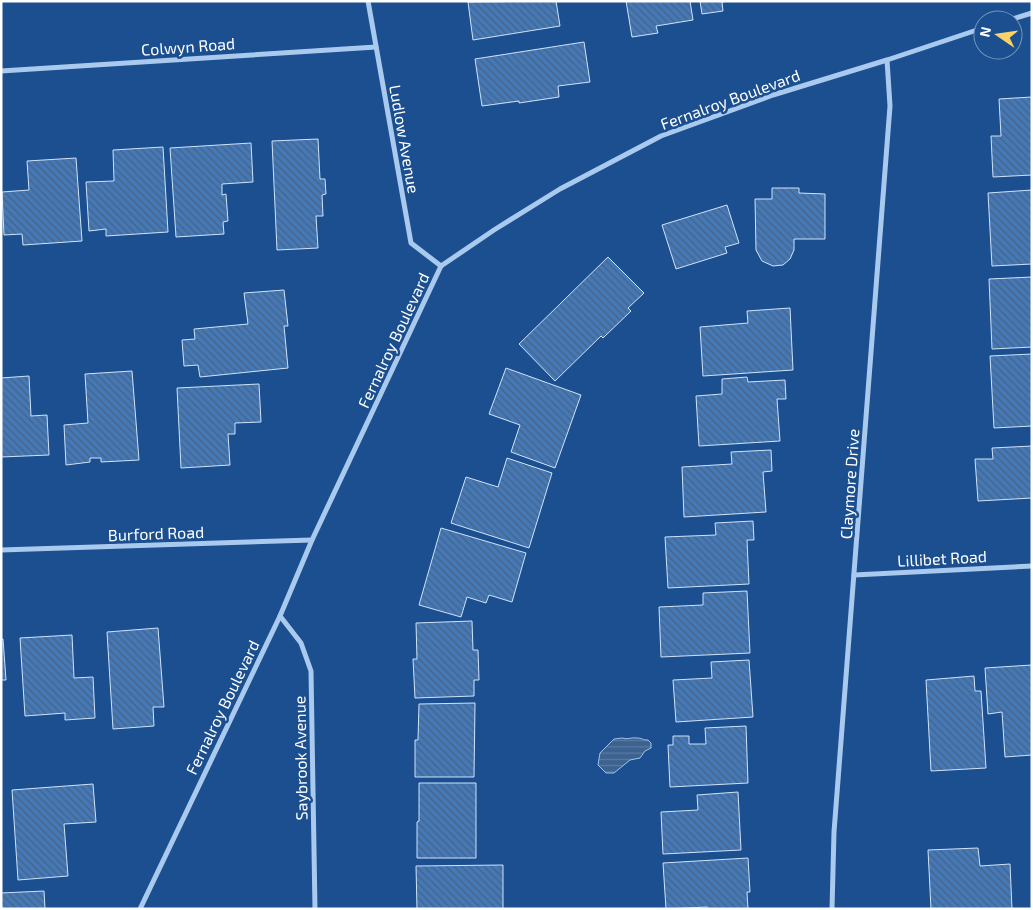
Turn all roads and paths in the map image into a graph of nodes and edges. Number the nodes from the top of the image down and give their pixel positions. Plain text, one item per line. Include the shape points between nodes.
1 (368, 1) edge
2 (973, 31) edge
3 (376, 47) junction
4 (887, 60) junction
5 (1, 71) edge
6 (441, 266) junction
7 (312, 540) junction
8 (1, 550) edge
9 (1032, 566) edge
10 (854, 575) junction
11 (280, 616) junction
12 (140, 909) edge
13 (315, 909) edge
14 (832, 909) edge

1 - 3 street, Ludlow Avenue
2 - 4 street, Fernalroy Boulevard
3 - 5 street, Colwyn Road
3 - 6 street, Ludlow Avenue via 411,243
4 - 6 street, Fernalroy Boulevard via 773,95 660,136 560,189
4 - 10 street, Claymore Drive via 890,106
6 - 7 street, Fernalroy Boulevard
7 - 8 street, Burford Road
7 - 11 street, Fernalroy Boulevard
9 - 10 street, Lillibet Road
10 - 14 street, Claymore Drive via 834,832
11 - 12 street, Fernalroy Boulevard
11 - 13 street, Saybrook Avenue via 301,643 311,672

